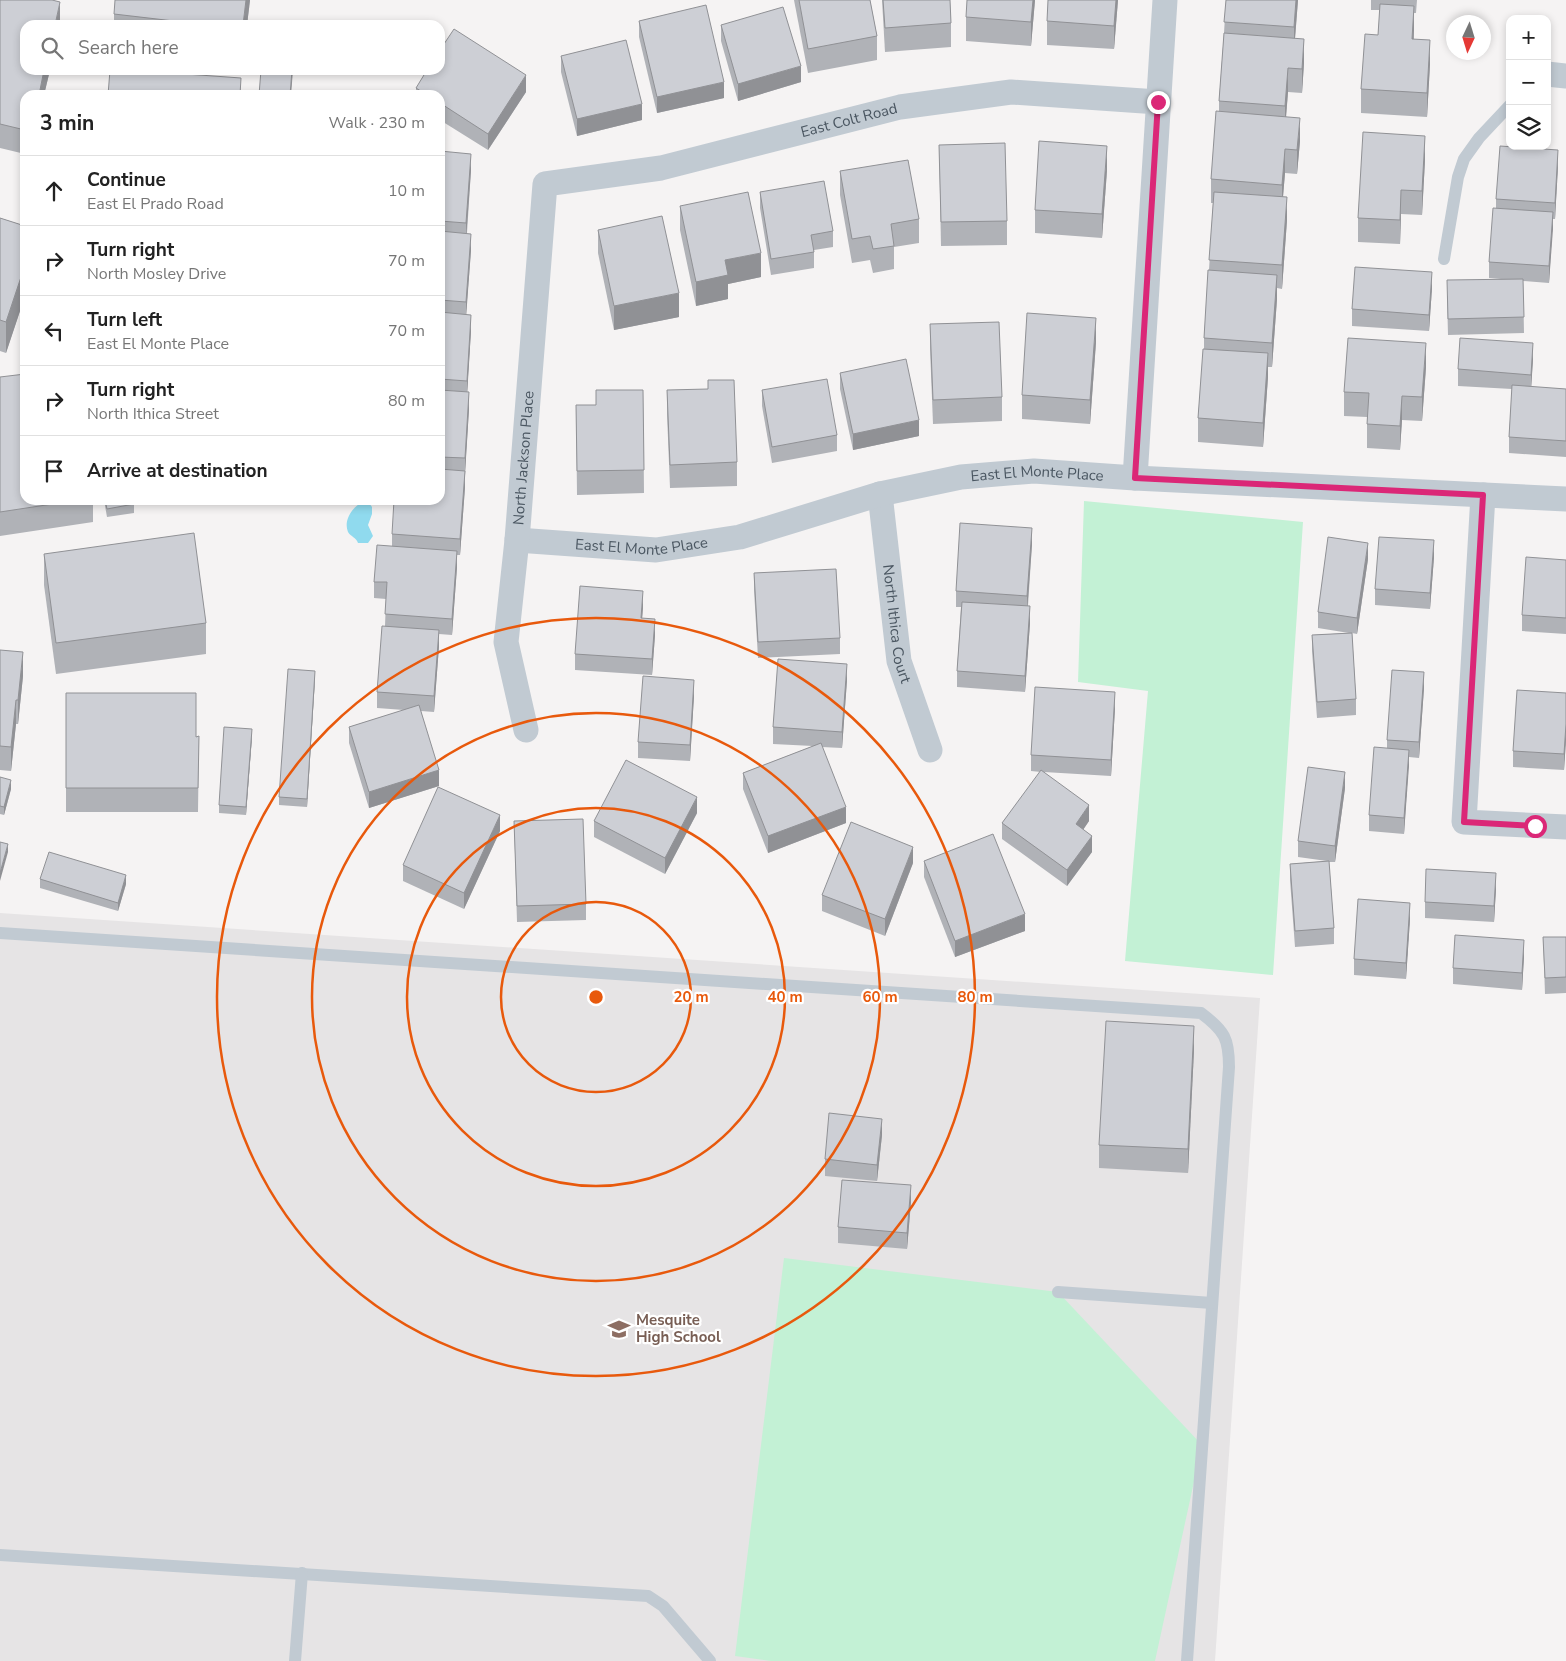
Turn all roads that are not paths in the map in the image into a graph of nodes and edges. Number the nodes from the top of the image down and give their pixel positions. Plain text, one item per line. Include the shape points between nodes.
1 (1165, 0) edge
2 (1551, 74) edge
3 (1566, 76) edge
4 (1158, 102) junction
5 (1506, 110) edge
6 (545, 184) joint
7 (1444, 259) dead end
8 (1135, 478) junction
9 (880, 494) junction
10 (1483, 495) junction
11 (1566, 499) edge
12 (517, 540) junction
13 (526, 730) dead end
14 (930, 750) dead end
15 (1566, 827) edge
16 (0, 933) edge
17 (1058, 1292) dead end
18 (1212, 1303) junction
19 (0, 1555) edge
20 (302, 1573) junction
21 (295, 1661) edge
22 (710, 1661) edge
23 (1187, 1661) edge

1 - 4 street
2 - 3 street
4 - 6 street, East Colt Road via 1010,92 992,94 900,107 661,168
4 - 8 street
5 - 7 lane via 1464,159
6 - 12 street, North Jackson Place
8 - 9 street, East El Monte Place via 1034,471 961,477
8 - 10 street, East El Monte Place
9 - 12 street, East El Monte Place via 740,537 656,550
9 - 14 street, North Ithica Court via 899,661
10 - 11 street, East El Monte Place
10 - 15 street via 1464,822
12 - 13 street, North Jackson Place via 506,642
16 - 18 lane via 1202,1014 1212,1021 1229,1045
17 - 18 lane
18 - 23 lane
19 - 20 lane
20 - 21 lane
20 - 22 lane via 648,1596 663,1606

